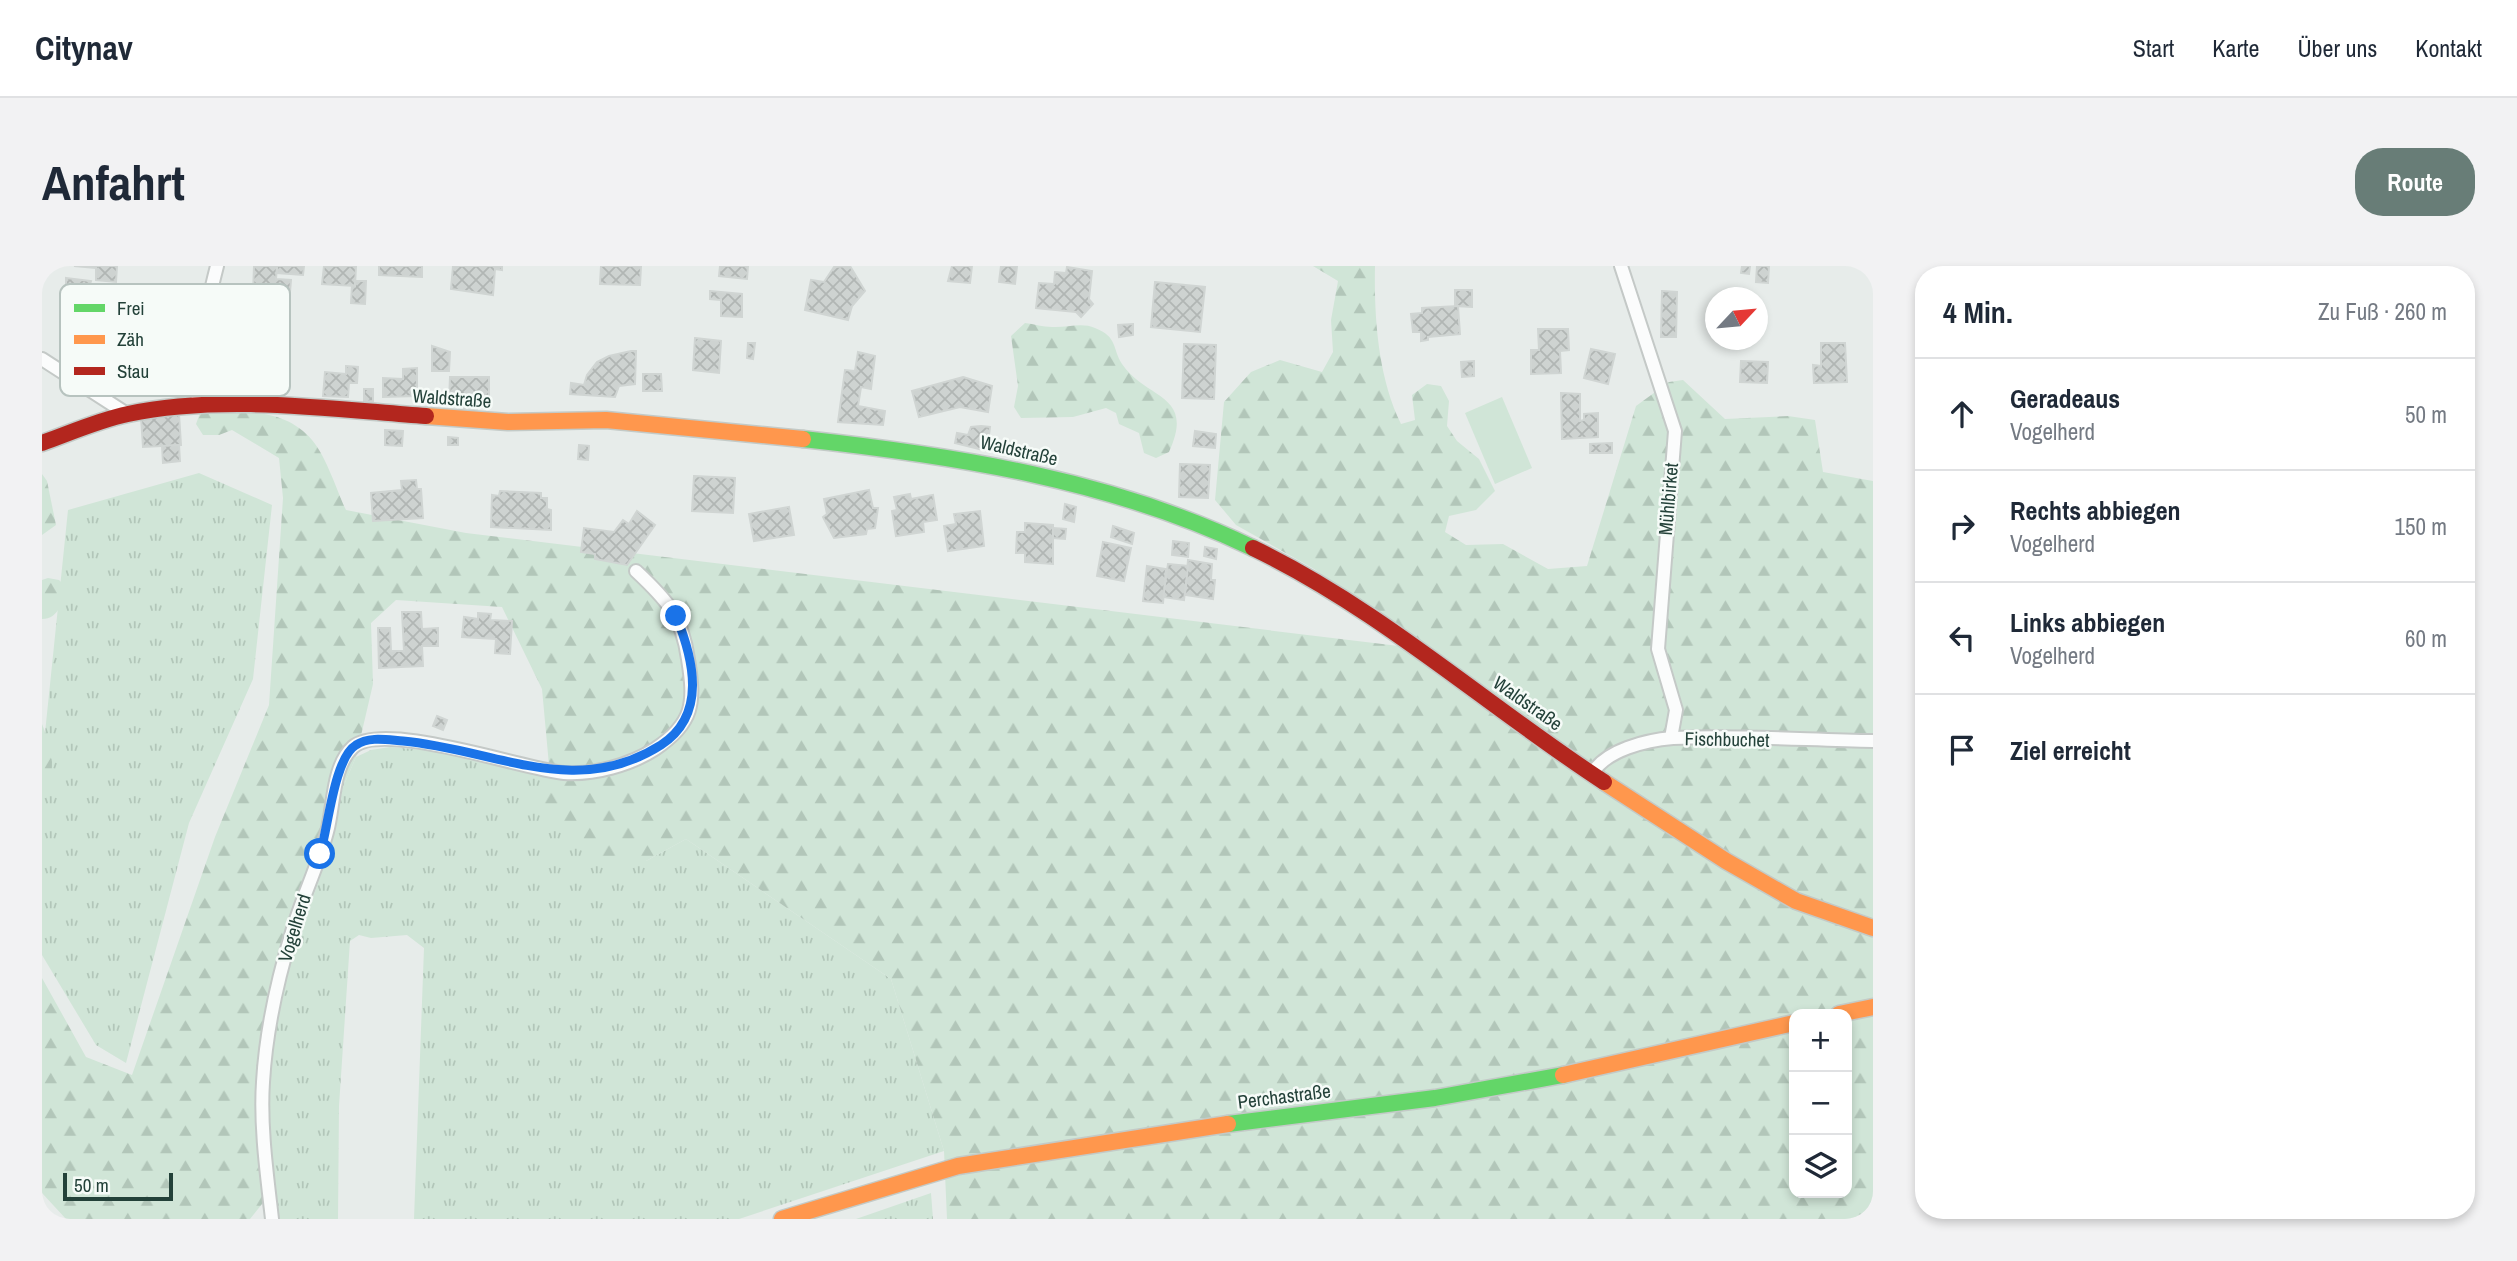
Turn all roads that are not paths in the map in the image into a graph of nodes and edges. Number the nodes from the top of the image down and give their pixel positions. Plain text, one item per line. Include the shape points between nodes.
1 (218, 266) edge
2 (1621, 266) edge
3 (213, 284) edge
4 (42, 359) edge
5 (60, 371) edge
6 (99, 396) edge
7 (197, 396) edge
8 (198, 406) junction
9 (127, 414) junction
10 (42, 443) edge
11 (636, 571) dead end
12 (1671, 738) junction
13 (1873, 741) edge
14 (1592, 774) junction
15 (1873, 928) edge
16 (1873, 1007) edge
17 (1852, 1011) edge
18 (1789, 1024) edge
19 (272, 1219) edge
20 (782, 1219) edge

1 - 3 street
2 - 12 street, Mühlbirket via 1675,431 1658,649 1676,710
4 - 5 street
6 - 9 street
7 - 8 street
8 - 9 street, Waldstraße
8 - 14 street, Waldstraße via 300,407 508,422 671,424 921,452 1023,470 1195,520 1299,570
9 - 10 street, Waldstraße
11 - 19 street, Vogelherd via 667,600 676,616 686,644 692,690 683,726 650,752 613,767 565,773 420,743 366,741 348,752 337,780 328,831 289,942 269,1030 262,1084
12 - 13 street, Fischbuchet
12 - 14 street, Fischbuchet via 1622,751 1598,762
14 - 15 street, Waldstraße via 1796,901
16 - 17 street
18 - 20 street, Perchastraße via 1514,1085 1130,1137 958,1166

